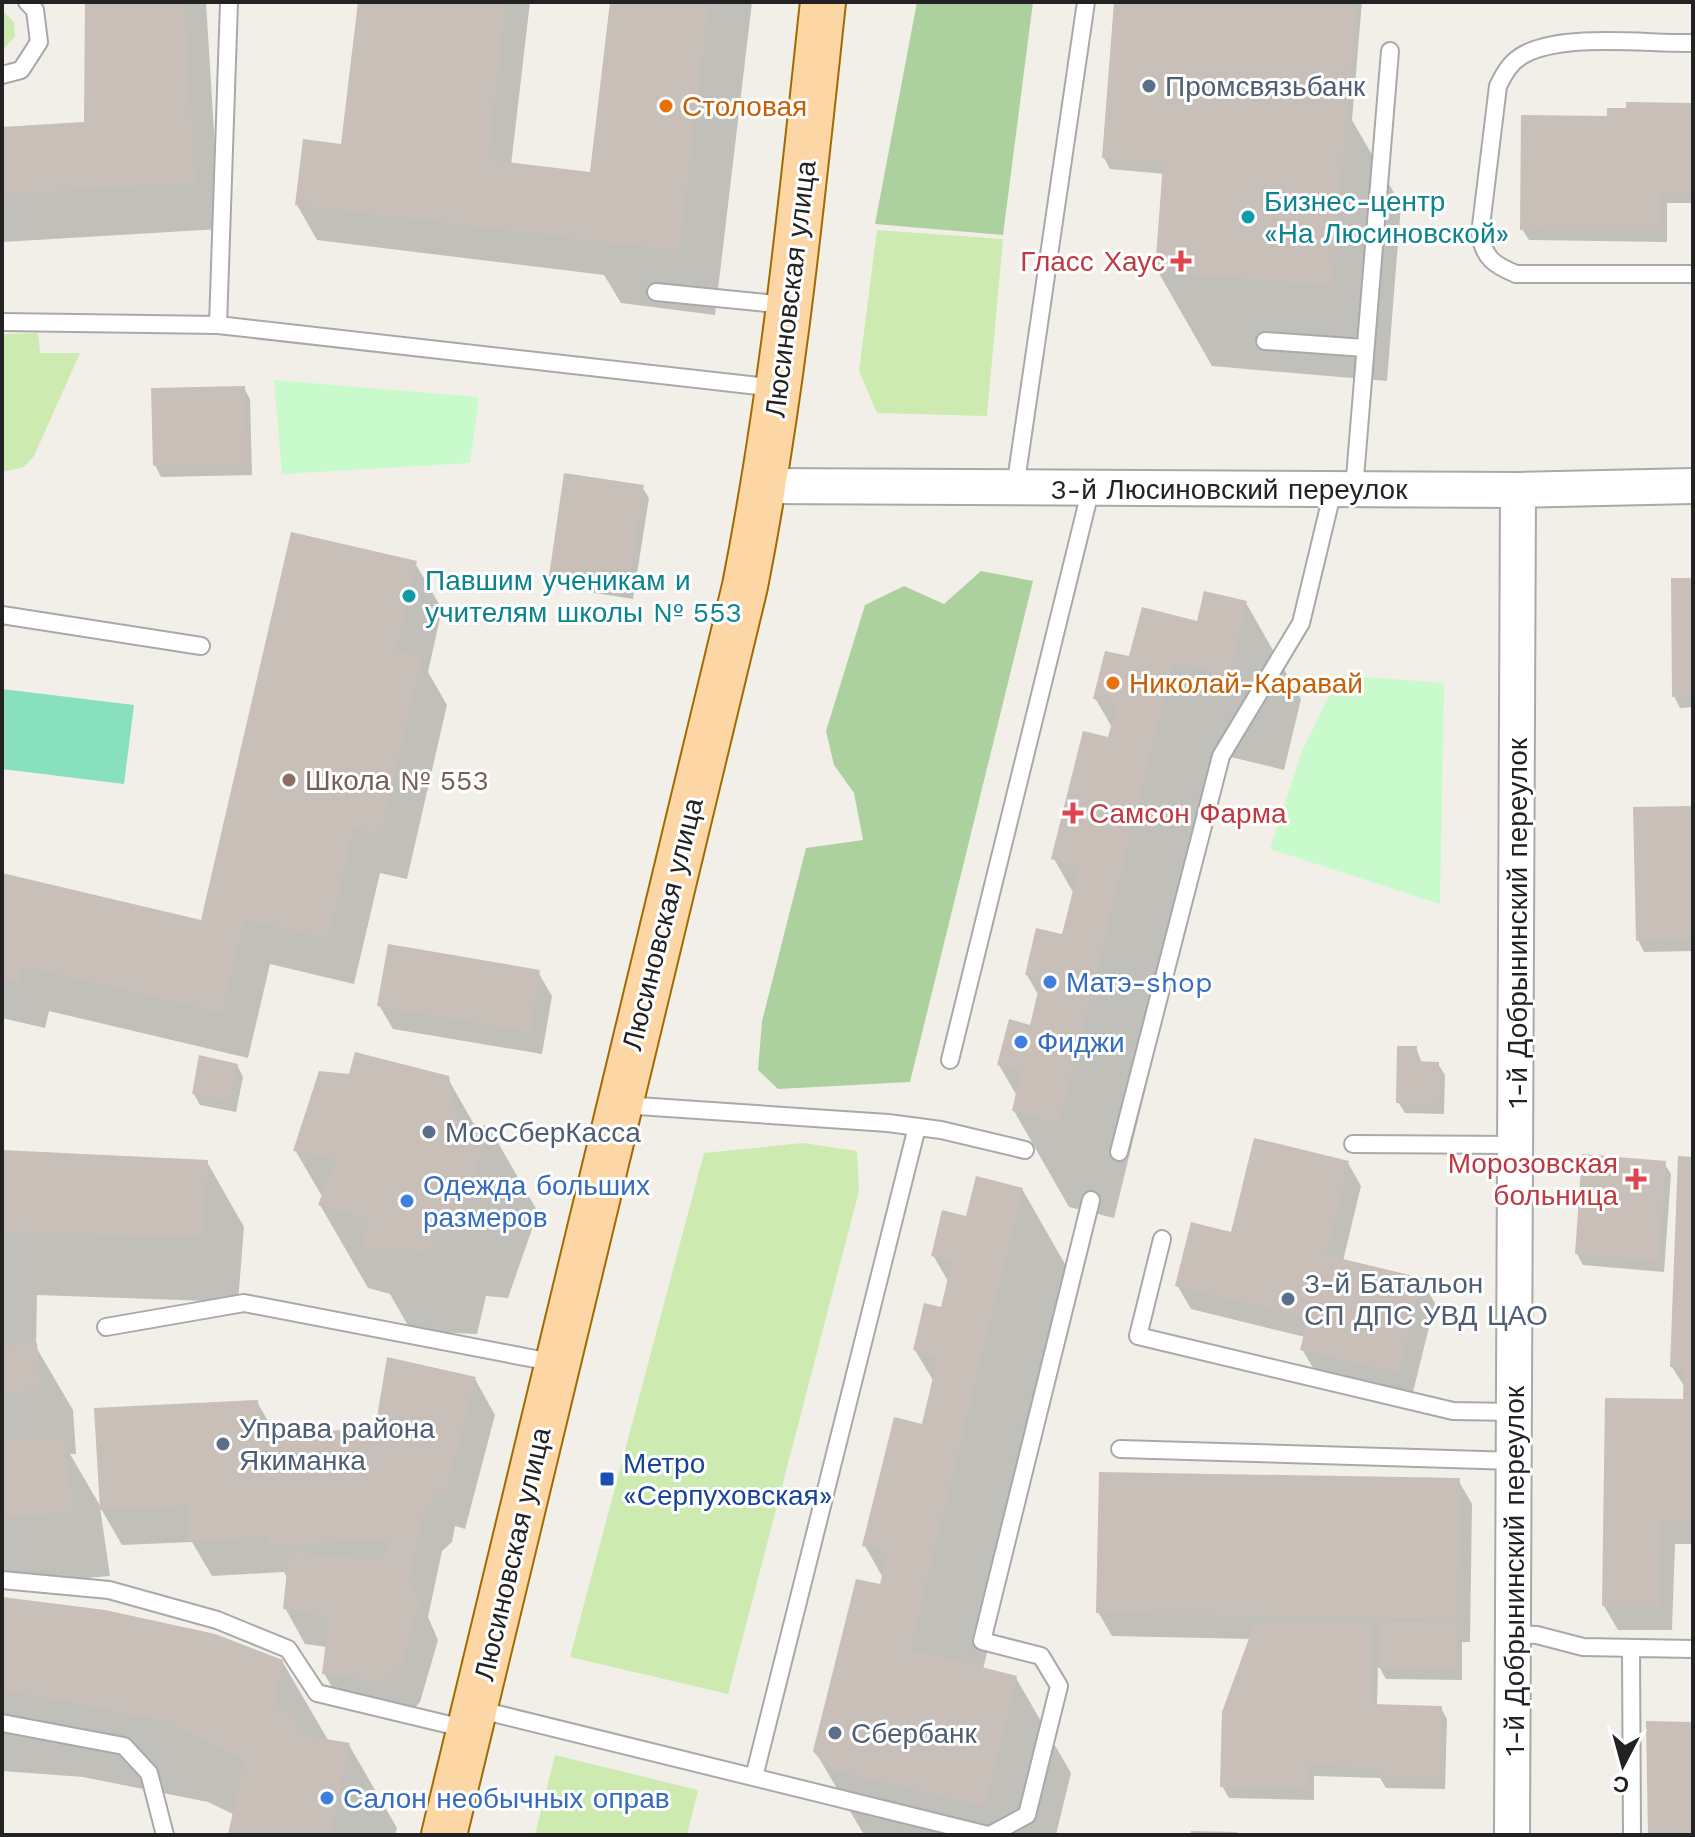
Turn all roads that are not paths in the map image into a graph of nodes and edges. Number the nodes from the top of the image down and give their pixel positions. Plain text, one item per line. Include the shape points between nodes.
1 (27, 2) edge
2 (229, 2) edge
3 (823, 2) edge
4 (1086, 2) edge
5 (1693, 43) edge
6 (1390, 51) dead end
7 (2, 75) edge
8 (1693, 274) edge
9 (656, 292) dead end
10 (790, 306) junction
11 (2, 322) edge
12 (218, 325) junction
13 (1265, 341) dead end
14 (1365, 348) junction
15 (778, 388) junction
16 (764, 486) junction
17 (1693, 486) edge
18 (1015, 488) junction
19 (1091, 488) junction
20 (1344, 490) junction
21 (1518, 490) junction
22 (2, 615) edge
23 (201, 646) dead end
24 (950, 1060) dead end
25 (618, 1105) junction
26 (917, 1127) junction
27 (1353, 1144) dead end
28 (1516, 1145) junction
29 (1025, 1150) dead end
30 (1119, 1152) dead end
31 (1091, 1200) dead end
32 (1162, 1239) dead end
33 (106, 1327) dead end
34 (557, 1364) junction
35 (1515, 1412) junction
36 (1120, 1449) dead end
37 (1515, 1461) junction
38 (2, 1580) edge
39 (1513, 1634) junction
40 (1631, 1648) junction
41 (1693, 1649) edge
42 (472, 1719) junction
43 (2, 1723) edge
44 (754, 1777) junction
45 (165, 1835) edge
46 (444, 1835) edge
47 (989, 1835) edge
48 (1512, 1835) edge
49 (1632, 1835) edge

1 - 7 lane via 35,10 39,42 21,70
2 - 12 lane
3 - 10 main road, Люсиновская улица
4 - 18 lane
5 - 8 lane via 1547,46 1507,67 1498,86 1480,234 1484,254 1497,267 1516,274
6 - 14 lane
9 - 10 lane
10 - 15 main road, Люсиновская улица
11 - 12 lane
12 - 15 lane
13 - 14 lane
14 - 20 lane
15 - 16 main road, Люсиновская улица
16 - 18 street, 3-й Люсиновский переулок
16 - 25 main road, Люсиновская улица via 745,586
17 - 21 street, 3-й Люсиновский переулок
18 - 19 street, 3-й Люсиновский переулок
19 - 20 street, 3-й Люсиновский переулок
19 - 24 lane
20 - 21 street, 3-й Люсиновский переулок
20 - 30 lane via 1301,623 1221,756
21 - 28 street, 1-й Добрынинский переулок
22 - 23 lane
25 - 26 lane
25 - 34 main road, Люсиновская улица
26 - 29 lane
26 - 44 lane
27 - 28 lane
28 - 35 street, 1-й Добрынинский переулок
31 - 47 lane via 982,1641 1041,1656 1059,1686 1027,1815
32 - 35 lane via 1138,1336 1453,1411
33 - 34 lane via 244,1303
34 - 42 main road, Люсиновская улица
35 - 37 street, 1-й Добрынинский переулок
36 - 37 lane
37 - 39 street, 1-й Добрынинский переулок
38 - 42 lane via 109,1590 217,1620 288,1649 317,1693
39 - 40 lane via 1583,1647
39 - 48 street, 1-й Добрынинский переулок
40 - 41 lane
40 - 49 lane
42 - 44 lane
42 - 46 main road, Люсиновская улица
43 - 45 lane via 124,1746 149,1773
44 - 47 lane

